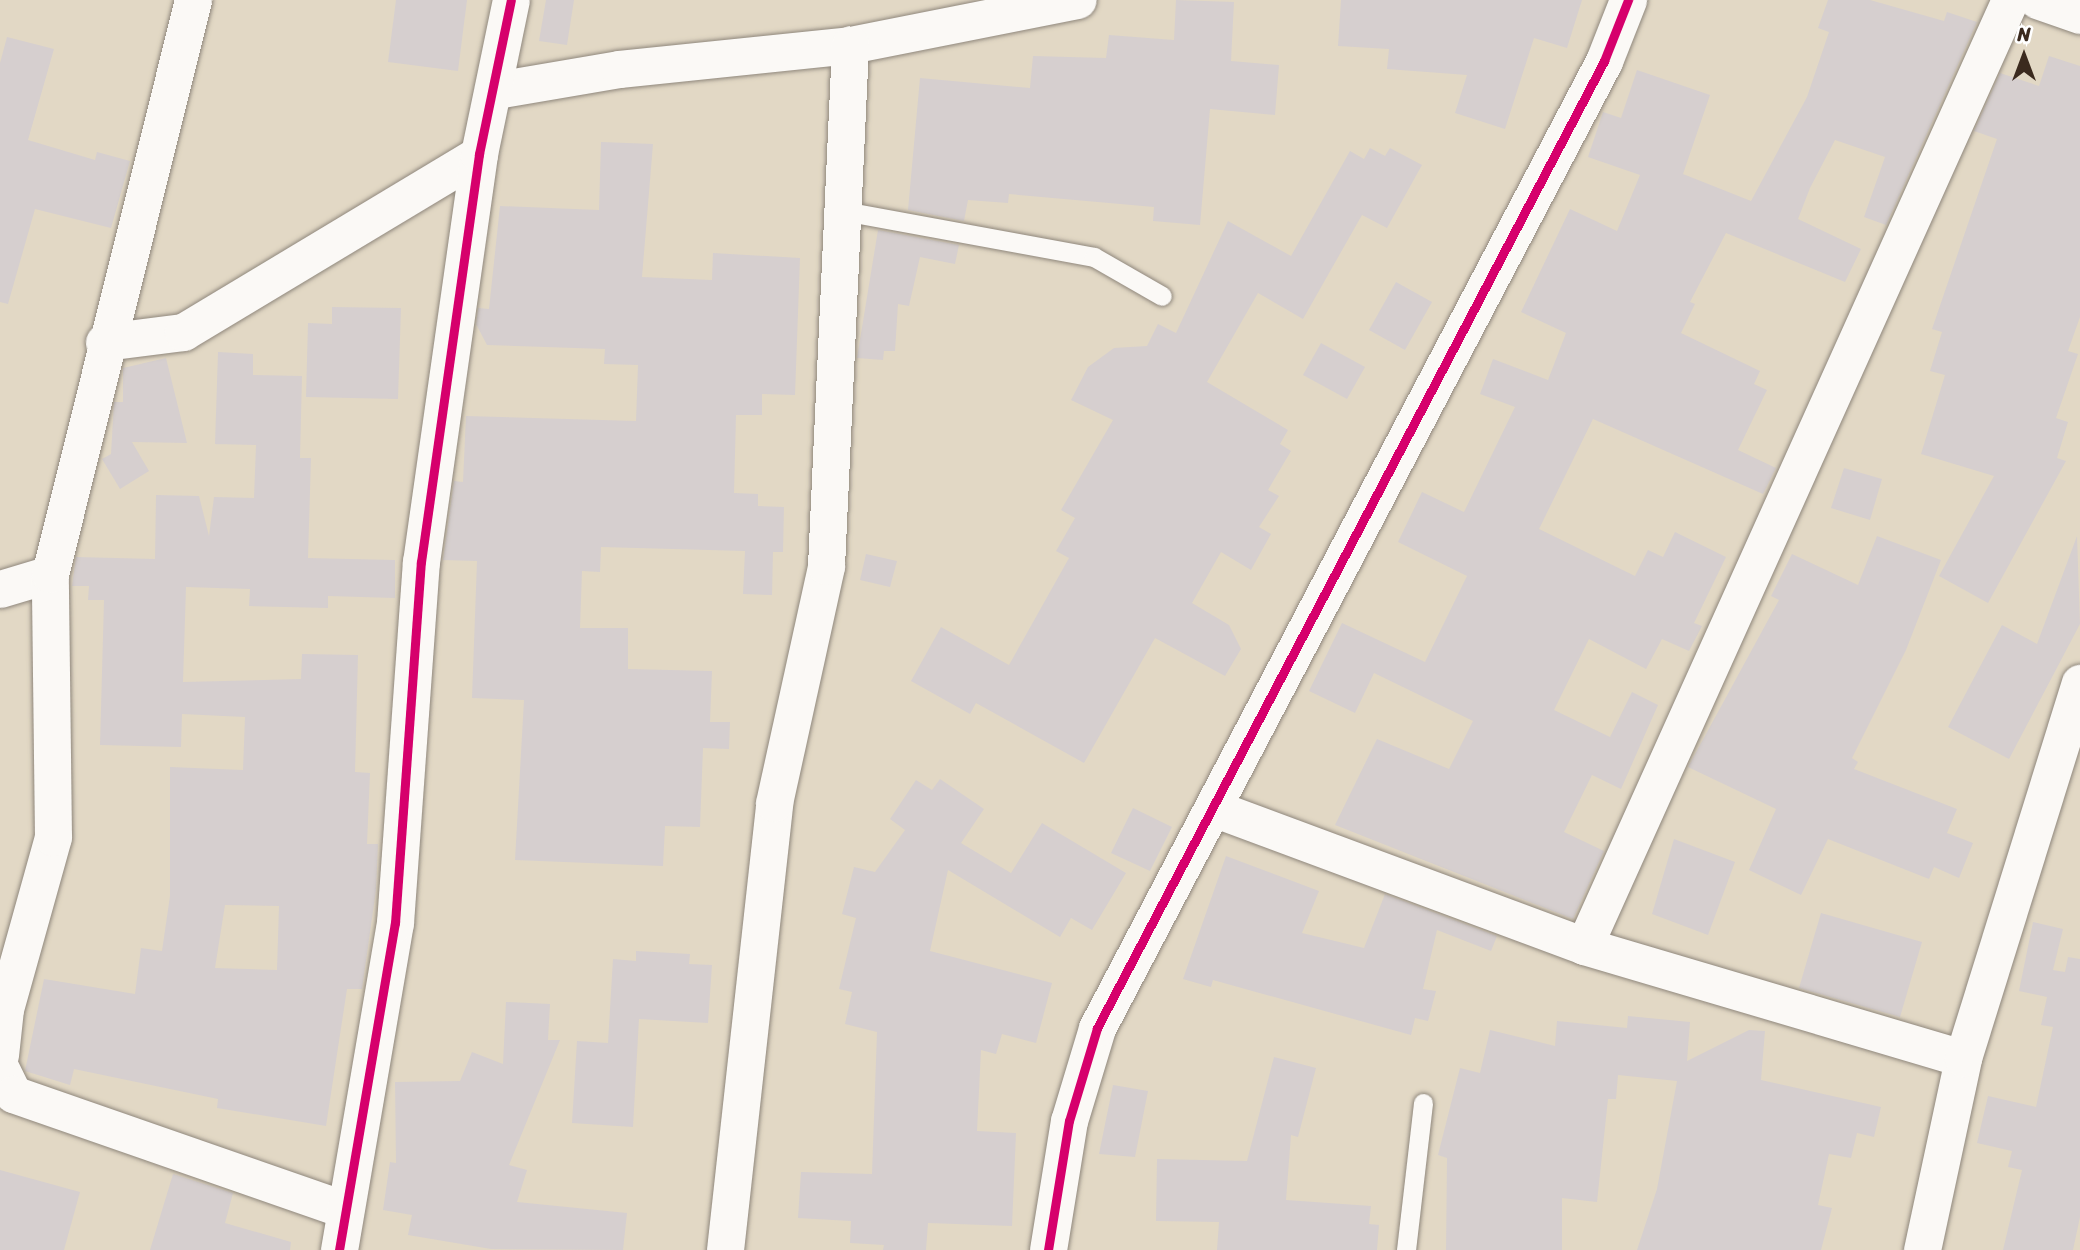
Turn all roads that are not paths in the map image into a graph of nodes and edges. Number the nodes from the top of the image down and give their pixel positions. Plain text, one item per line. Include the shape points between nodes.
1 (193, 0) edge
2 (511, 0) edge
3 (1078, 0) edge
4 (1628, 0) edge
5 (2010, 0) edge
6 (2037, 0) edge
7 (2080, 15) edge
8 (850, 46) junction
9 (496, 90) junction
10 (479, 154) junction
11 (844, 211) junction
12 (1162, 296) dead end
13 (104, 342) junction
14 (50, 574) junction
15 (0, 589) edge
16 (2080, 683) edge
17 (1216, 809) junction
18 (1584, 946) junction
19 (0, 1055) edge
20 (1963, 1058) junction
21 (0, 1067) edge
22 (1423, 1103) dead end
23 (344, 1209) junction
24 (339, 1250) edge
25 (725, 1250) edge
26 (1048, 1250) edge
27 (1406, 1250) edge
28 (1922, 1250) edge

1 - 13 street
2 - 9 street
3 - 8 street
4 - 17 street via 1604,61
5 - 18 street
6 - 7 street
8 - 9 street via 619,69
8 - 11 street
9 - 10 street
10 - 13 street via 183,332
10 - 23 street via 421,562 395,923
11 - 12 lane via 1094,257
11 - 25 street via 826,566 774,803
13 - 14 street
14 - 15 street
14 - 19 street via 53,837 5,1009
16 - 20 street
17 - 18 street
17 - 26 street via 1097,1028 1069,1121
18 - 20 street
20 - 28 street
21 - 23 street via 13,1094
22 - 27 lane
23 - 24 street

